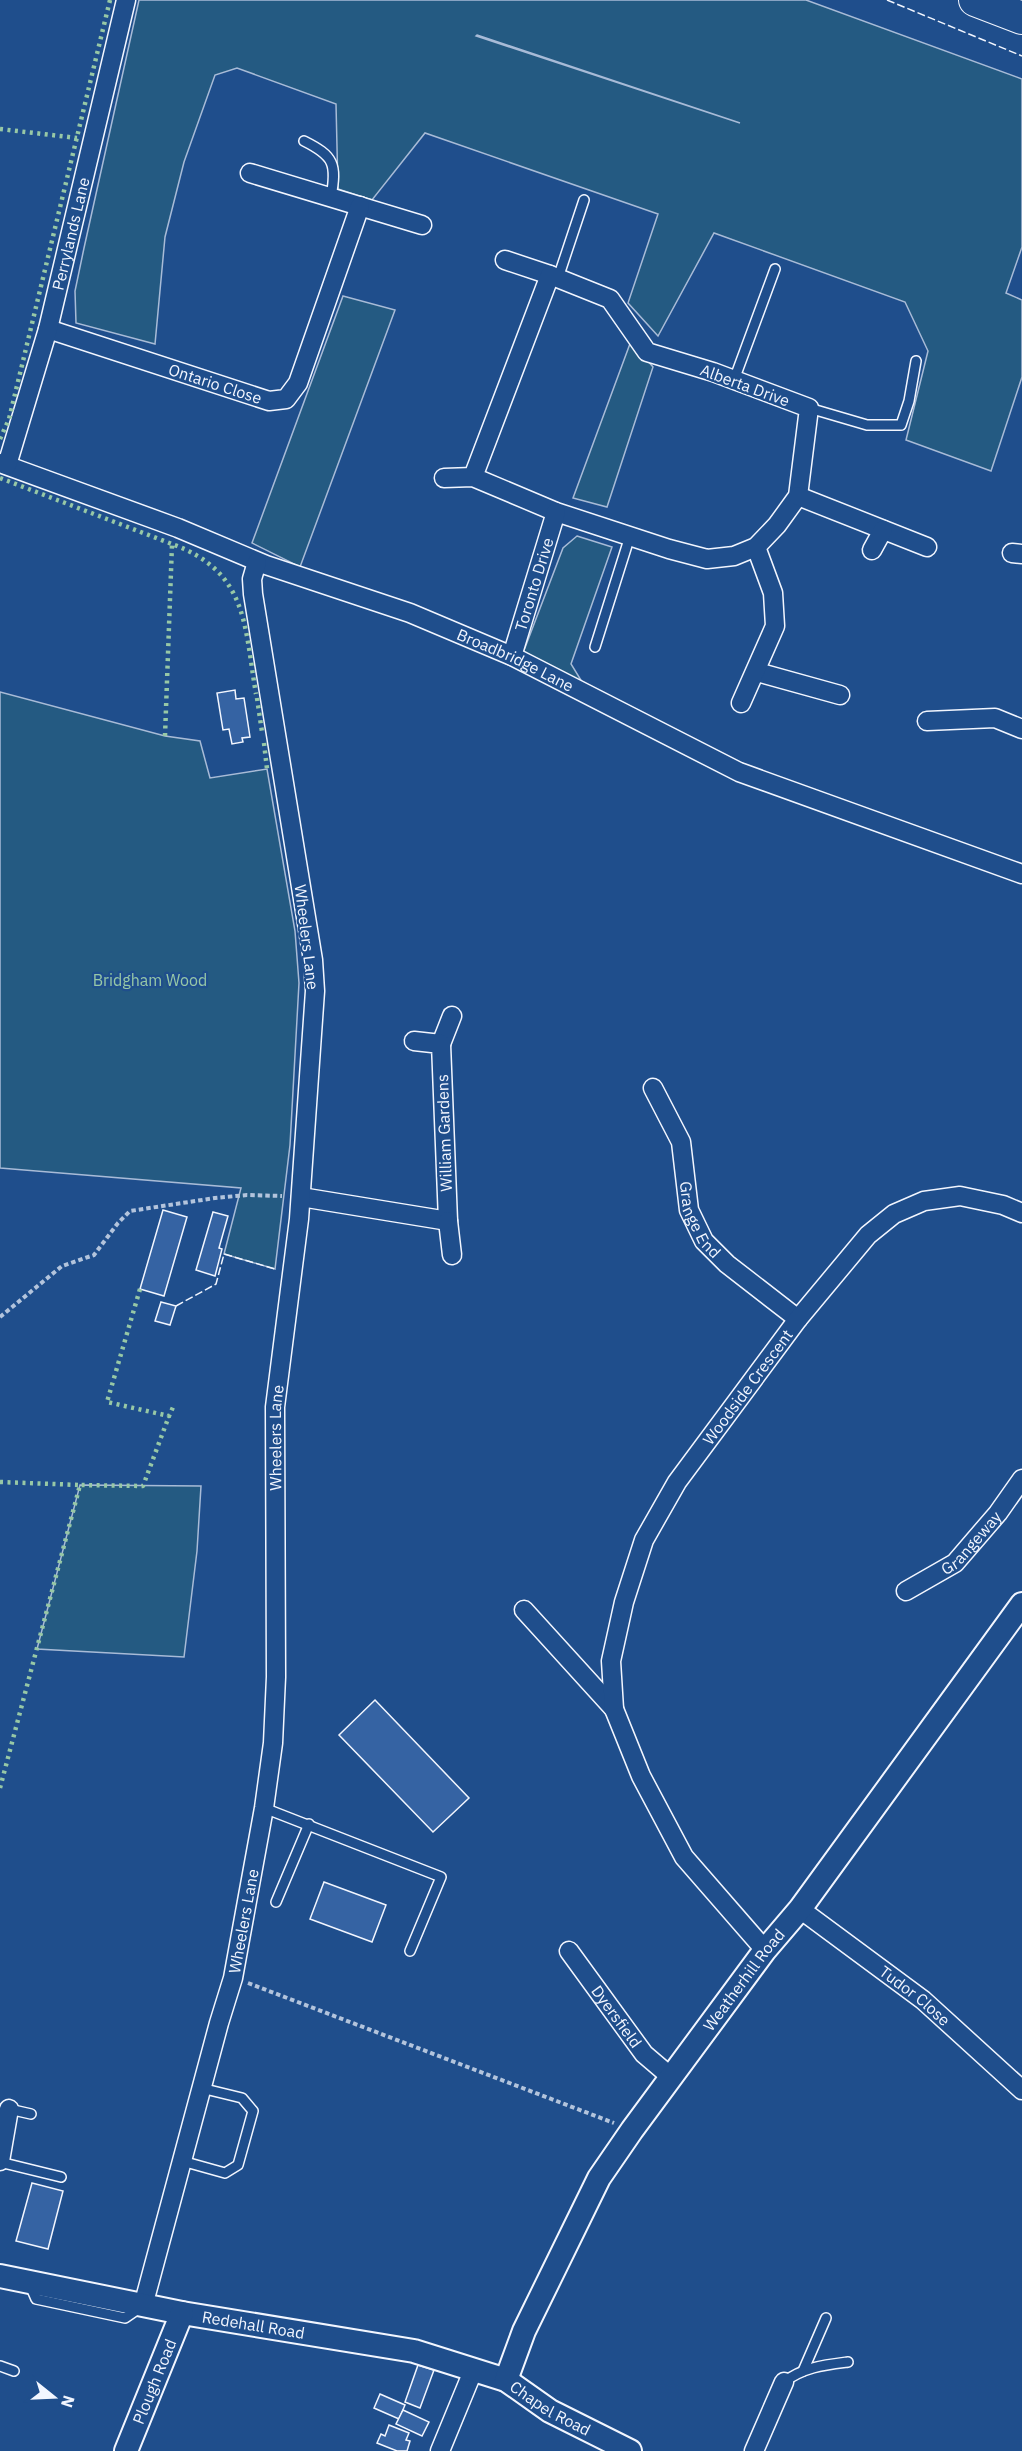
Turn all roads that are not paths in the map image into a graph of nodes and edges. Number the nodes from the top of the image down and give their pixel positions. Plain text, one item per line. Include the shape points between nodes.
1 (126, 0) edge
2 (975, 0) edge
3 (1022, 18) edge
4 (304, 141) dead end
5 (250, 173) dead end
6 (331, 197) junction
7 (584, 200) dead end
8 (360, 206) junction
9 (422, 225) dead end
10 (505, 260) dead end
11 (775, 269) dead end
12 (554, 277) junction
13 (48, 329) junction
14 (916, 361) dead end
15 (734, 380) junction
16 (809, 408) junction
17 (4, 464) edge
18 (473, 477) junction
19 (444, 478) dead end
20 (798, 496) junction
21 (556, 512) junction
22 (883, 530) junction
23 (630, 536) junction
24 (756, 547) junction
25 (927, 547) dead end
26 (872, 550) dead end
27 (257, 562) junction
28 (595, 647) dead end
29 (512, 656) junction
30 (757, 672) junction
31 (840, 695) dead end
32 (741, 703) dead end
33 (927, 721) dead end
34 (1022, 729) edge
35 (1022, 874) edge
36 (452, 1016) dead end
37 (414, 1041) dead end
38 (441, 1044) junction
39 (653, 1088) dead end
40 (301, 1197) junction
41 (1022, 1213) edge
42 (448, 1221) junction
43 (452, 1255) dead end
44 (798, 1319) junction
45 (1022, 1479) edge
46 (906, 1591) dead end
47 (1022, 1604) edge
48 (524, 1610) dead end
49 (614, 1709) junction
50 (264, 1808) junction
51 (309, 1824) junction
52 (276, 1902) dead end
53 (800, 1909) junction
54 (569, 1950) dead end
55 (765, 1950) junction
56 (410, 1951) dead end
57 (671, 2077) junction
58 (201, 2088) junction
59 (1022, 2090) edge
60 (9, 2109) joint
61 (31, 2114) dead end
62 (182, 2161) junction
63 (0, 2162) edge
64 (61, 2177) dead end
65 (0, 2276) edge
66 (143, 2306) junction
67 (182, 2313) junction
68 (826, 2318) dead end
69 (848, 2362) dead end
70 (0, 2366) edge
71 (14, 2371) dead end
72 (473, 2371) junction
73 (803, 2371) junction
74 (506, 2380) junction
75 (784, 2382) joint
76 (126, 2451) edge
77 (440, 2451) edge
78 (630, 2451) edge
79 (754, 2451) edge

1 - 13 street, Perrylands Lane
2 - 3 highway
4 - 6 lane via 333,161
5 - 6 street
6 - 8 street
7 - 12 lane
8 - 9 street
8 - 13 street, Ontario Close via 298,383 286,399 269,401
10 - 12 street
11 - 15 lane
12 - 15 street, Alberta Drive via 610,299 647,352
12 - 18 street
13 - 17 street, Perrylands Lane
14 - 16 lane via 901,425 867,425
15 - 16 street, Alberta Drive
16 - 20 street, Alberta Drive
17 - 27 street, Broadbridge Lane via 178,528
18 - 19 street, Alberta Drive
18 - 21 street, Alberta Drive
20 - 22 street
20 - 24 street, Alberta Drive
21 - 23 street, Alberta Drive
21 - 29 street, Toronto Drive
22 - 25 street
22 - 26 street
23 - 24 street, Alberta Drive via 707,559 734,556
23 - 28 lane
24 - 30 street via 773,593 775,626
27 - 29 street, Broadbridge Lane via 410,613
27 - 40 street, Wheelers Lane via 252,579 255,607 314,974
29 - 35 street, Broadbridge Lane via 739,772
30 - 31 street
30 - 32 street
33 - 34 street via 995,718
36 - 38 street, William Gardens
37 - 38 street
38 - 42 street, William Gardens
39 - 44 street, Grange End via 681,1142 689,1210 704,1241 727,1264
40 - 42 street
40 - 50 street, Wheelers Lane via 276,1390 276,1677 273,1743
41 - 44 street, Woodside Crescent via 960,1197 924,1201 894,1214 868,1235
42 - 43 street, William Gardens
44 - 49 street, Woodside Crescent via 677,1482 644,1540 611,1661
45 - 46 street, Grangeway via 955,1563
47 - 53 street, Weatherhill Road
48 - 49 street, Woodside Crescent
49 - 55 street, Woodside Crescent via 641,1776 684,1857
50 - 51 lane
50 - 58 street, Wheelers Lane via 233,1978
51 - 52 lane
51 - 56 lane via 441,1877
53 - 55 street, Weatherhill Road
53 - 59 street, Tudor Close via 923,2000
54 - 57 street, Dyersfield via 644,2054
55 - 57 street, Weatherhill Road
57 - 74 street, Weatherhill Road via 599,2178 524,2331
58 - 62 street, Wheelers Lane
58 - 62 lane via 242,2098 253,2111 238,2165 225,2173
60 - 61 lane
60 - 63 street
62 - 66 street, Wheelers Lane
63 - 64 lane
65 - 66 street, Redehall Road
66 - 67 street, Redehall Road
67 - 72 street, Redehall Road via 414,2351
67 - 76 street, Plough Road
68 - 73 lane
69 - 73 lane
70 - 71 lane
72 - 74 street, Redehall Road
72 - 77 street
73 - 75 lane
74 - 78 street, Chapel Road via 550,2411
75 - 79 street

